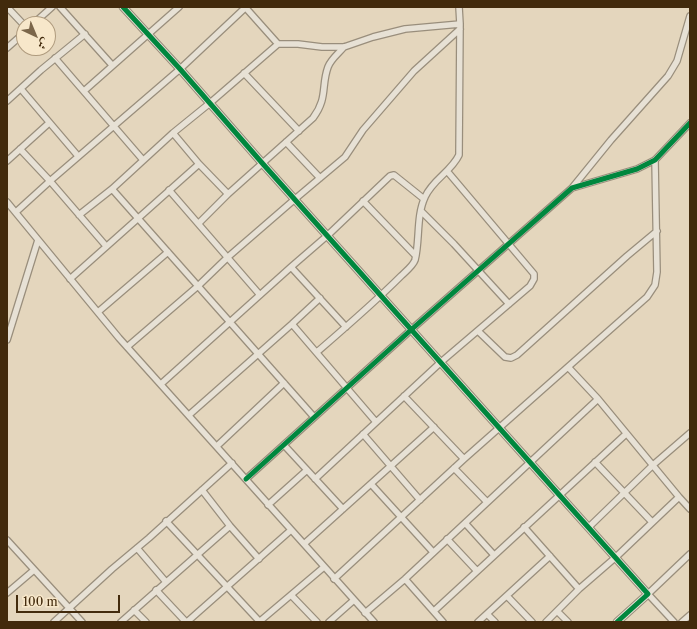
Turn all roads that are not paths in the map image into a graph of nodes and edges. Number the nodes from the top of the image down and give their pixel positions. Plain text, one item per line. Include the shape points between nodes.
1 (7, 7) edge
2 (52, 7) edge
3 (60, 7) edge
4 (123, 7) edge
5 (179, 7) edge
6 (246, 7) edge
7 (459, 7) edge
8 (42, 16) edge
9 (690, 16) edge
10 (16, 17) edge
11 (460, 26) junction
12 (85, 34) junction
13 (148, 34) junction
14 (16, 40) edge
15 (278, 44) junction
16 (344, 47) junction
17 (7, 48) edge
18 (55, 58) junction
19 (112, 65) junction
20 (180, 69) junction
21 (244, 73) junction
22 (21, 89) junction
23 (84, 91) junction
24 (7, 101) edge
25 (210, 103) junction
26 (49, 123) junction
27 (690, 123) edge
28 (114, 125) junction
29 (299, 131) junction
30 (173, 133) junction
31 (286, 142) junction
32 (20, 149) junction
33 (78, 156) junction
34 (143, 160) junction
35 (655, 160) junction
36 (7, 161) edge
37 (199, 164) junction
38 (263, 164) junction
39 (447, 171) junction
40 (320, 178) junction
41 (50, 181) junction
42 (572, 188) junction
43 (112, 189) junction
44 (169, 190) junction
45 (228, 194) junction
46 (295, 199) junction
47 (424, 199) junction
48 (363, 201) junction
49 (8, 206) edge
50 (421, 211) junction
51 (16, 212) junction
52 (79, 215) junction
53 (138, 218) junction
54 (199, 223) junction
55 (657, 231) junction
56 (328, 235) junction
57 (38, 240) junction
58 (509, 243) junction
59 (106, 246) junction
60 (168, 252) junction
61 (415, 255) junction
62 (228, 257) junction
63 (291, 267) junction
64 (478, 270) junction
65 (70, 279) junction
66 (198, 286) junction
67 (260, 295) junction
68 (381, 296) junction
69 (320, 298) junction
70 (509, 304) junction
71 (98, 312) junction
72 (230, 322) junction
73 (292, 324) junction
74 (346, 327) junction
75 (412, 329) junction
76 (478, 331) junction
77 (7, 340) edge
78 (127, 347) junction
79 (317, 352) junction
80 (258, 354) junction
81 (441, 362) junction
82 (568, 367) junction
83 (284, 383) junction
84 (161, 384) junction
85 (347, 388) junction
86 (404, 396) junction
87 (598, 399) junction
88 (189, 415) junction
89 (314, 417) junction
90 (376, 422) junction
91 (434, 428) junction
92 (499, 428) junction
93 (690, 433) edge
94 (363, 434) junction
95 (626, 434) junction
96 (284, 445) junction
97 (217, 446) junction
98 (464, 459) junction
99 (530, 462) junction
100 (595, 462) junction
101 (232, 463) junction
102 (653, 465) junction
103 (390, 467) junction
104 (454, 468) junction
105 (307, 470) junction
106 (315, 478) junction
107 (246, 479) junction
108 (371, 484) junction
109 (202, 490) junction
110 (624, 493) junction
111 (560, 494) junction
112 (679, 497) junction
113 (420, 500) junction
114 (487, 502) junction
115 (268, 505) junction
116 (343, 508) junction
117 (690, 509) edge
118 (401, 517) junction
119 (166, 521) junction
120 (652, 522) junction
121 (465, 523) junction
122 (230, 526) junction
123 (524, 527) junction
124 (589, 527) junction
125 (291, 530) junction
126 (448, 539) junction
127 (7, 540) edge
128 (304, 544) junction
129 (137, 548) junction
130 (433, 552) junction
131 (198, 554) junction
132 (690, 554) edge
133 (494, 555) junction
134 (550, 556) junction
135 (616, 557) junction
136 (259, 559) junction
137 (324, 567) junction
138 (34, 570) junction
139 (477, 570) junction
140 (334, 578) junction
141 (405, 579) junction
142 (166, 582) junction
143 (227, 586) junction
144 (580, 589) junction
145 (156, 590) junction
146 (7, 593) edge
147 (648, 594) junction
148 (291, 595) junction
149 (507, 596) junction
150 (354, 600) junction
151 (69, 608) junction
152 (134, 610) junction
153 (434, 611) junction
154 (557, 611) junction
155 (365, 613) junction
156 (487, 614) junction
157 (690, 615) edge
158 (54, 622) edge
159 (82, 622) edge
160 (121, 622) edge
161 (146, 622) edge
162 (186, 622) edge
163 (260, 622) edge
164 (317, 622) edge
165 (329, 622) edge
166 (374, 622) edge
167 (443, 622) edge
168 (478, 622) edge
169 (495, 622) edge
170 (532, 622) edge
171 (546, 622) edge
172 (568, 622) edge
173 (617, 622) edge
174 (674, 622) edge
175 (682, 622) edge

1 - 10 street
2 - 8 street
3 - 12 street
4 - 13 street
5 - 13 street
6 - 15 street
6 - 20 street
7 - 11 street
9 - 42 street via 677,61 668,76
11 - 16 street via 405,29
11 - 39 street via 460,155
11 - 40 street via 414,71 363,130 345,157
12 - 18 street
12 - 19 street
13 - 19 street
13 - 20 street
14 - 17 street
15 - 16 street
15 - 21 street
16 - 29 street via 328,68 320,109
18 - 22 street
18 - 23 street
19 - 23 street
20 - 25 street
20 - 28 street
21 - 25 street
21 - 29 street
22 - 24 street
22 - 26 street
23 - 28 street
25 - 30 street
25 - 38 street
26 - 32 street
26 - 33 street
27 - 35 street
28 - 33 street
28 - 34 street
29 - 31 street
30 - 34 street
30 - 37 street
31 - 38 street
31 - 40 street
32 - 36 street
32 - 41 street
33 - 41 street
34 - 43 street
35 - 42 street via 637,169
35 - 55 street
37 - 44 street
37 - 45 street
38 - 45 street
38 - 46 street
39 - 47 street via 430,188
39 - 58 street
40 - 46 street
41 - 51 street
41 - 52 street
42 - 58 street
43 - 52 street
43 - 53 street
44 - 53 street
44 - 54 street
45 - 54 street
46 - 56 street
46 - 62 street
47 - 48 street via 392,175
47 - 50 street
48 - 56 street
48 - 61 street
49 - 51 street
50 - 61 street
50 - 64 street
51 - 57 street
52 - 59 street
53 - 59 street
53 - 60 street
54 - 62 street
55 - 76 street via 517,355 505,357
55 - 82 street via 655,285 647,297
56 - 63 street
56 - 68 street
57 - 65 street
57 - 77 street
58 - 64 street
58 - 70 street via 534,274 534,279 530,286
59 - 65 street
60 - 66 street
60 - 71 street
61 - 68 street via 414,263
62 - 66 street
62 - 67 street
63 - 67 street
63 - 69 street
64 - 70 street
64 - 75 street
65 - 71 street
66 - 72 street
66 - 78 street
67 - 72 street
68 - 74 street
68 - 75 street
69 - 73 street
69 - 74 street
70 - 76 street
71 - 78 street
72 - 80 street
72 - 84 street
73 - 79 street
73 - 80 street
74 - 79 street
75 - 81 street
75 - 85 street
76 - 81 street
78 - 84 street
79 - 85 street
80 - 83 street
80 - 88 street
81 - 86 street
81 - 92 street
82 - 87 street
82 - 92 street
83 - 89 street
83 - 97 street
84 - 88 street
85 - 89 street
85 - 90 street
86 - 90 street
86 - 91 street
87 - 95 street
87 - 99 street
88 - 97 street
89 - 96 street
90 - 94 street
91 - 98 street
91 - 103 street
92 - 98 street
92 - 99 street
93 - 102 street
94 - 103 street
94 - 106 street
95 - 100 street
95 - 102 street
96 - 105 street
96 - 107 street
97 - 101 street
98 - 104 street
99 - 111 street
99 - 114 street
100 - 110 street
100 - 111 street
101 - 107 street
101 - 109 street
102 - 110 street
102 - 112 street
103 - 108 street
103 - 113 street
104 - 113 street
104 - 114 street
105 - 106 street
105 - 115 street
106 - 116 street
107 - 115 street
108 - 116 street
108 - 118 street
109 - 119 street
109 - 122 street
110 - 120 street
110 - 124 street
111 - 123 street
111 - 124 street
112 - 117 street
112 - 120 street
113 - 118 street
114 - 121 street
115 - 125 street
116 - 128 street
118 - 130 street
118 - 140 street
119 - 129 street
119 - 131 street
120 - 135 street
121 - 126 street
121 - 133 street
122 - 131 street
122 - 136 street
123 - 133 street
123 - 134 street
124 - 135 street
125 - 128 street
125 - 136 street
126 - 130 street
126 - 139 street
127 - 138 street
128 - 137 street
129 - 142 street
129 - 151 street
130 - 141 street
131 - 142 street
131 - 143 street
132 - 147 street
133 - 139 street
134 - 144 street
134 - 149 street
135 - 144 street
135 - 147 street
136 - 143 street
137 - 140 street
137 - 148 street
138 - 146 street
138 - 151 street
139 - 153 street
140 - 150 street
141 - 153 street
141 - 155 street
142 - 145 street
143 - 162 street
143 - 163 street
144 - 154 street
145 - 152 street
145 - 162 street
147 - 173 street
147 - 174 street
148 - 163 street
148 - 164 street
149 - 156 street
149 - 170 street
150 - 155 street
150 - 165 street
151 - 158 street
151 - 159 street
152 - 160 street
152 - 161 street
153 - 167 street
154 - 171 street
154 - 172 street
155 - 166 street
156 - 168 street
156 - 169 street
157 - 175 street

